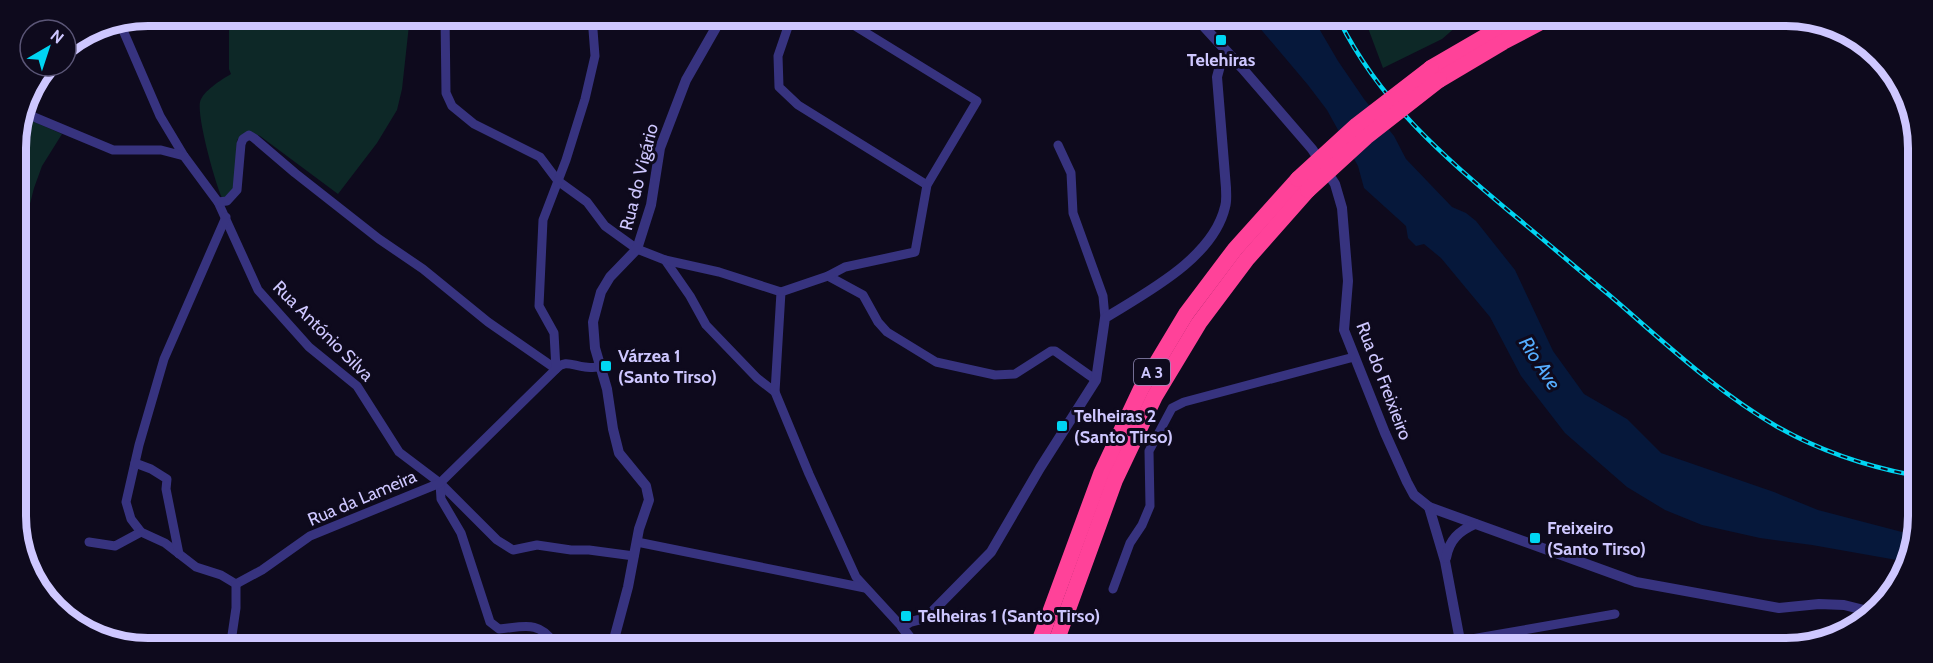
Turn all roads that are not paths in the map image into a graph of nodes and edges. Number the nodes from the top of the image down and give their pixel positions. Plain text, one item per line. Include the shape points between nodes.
1 (445, 26) edge
2 (593, 26) edge
3 (717, 26) edge
4 (788, 26) edge
5 (855, 26) edge
6 (1203, 26) edge
7 (1505, 26) edge
8 (1533, 26) edge
9 (122, 28) edge
10 (1227, 53) junction
11 (1435, 74) junction
12 (30, 115) edge
13 (1058, 145) dead end
14 (184, 156) junction
15 (558, 181) junction
16 (927, 185) junction
17 (1303, 185) junction
18 (218, 202) junction
19 (225, 217) junction
20 (637, 249) junction
21 (665, 260) junction
22 (828, 276) junction
23 (781, 292) junction
24 (1105, 318) junction
25 (1354, 357) junction
26 (600, 367) junction
27 (556, 369) junction
28 (1096, 380) junction
29 (775, 392) junction
30 (135, 463) junction
31 (440, 483) junction
32 (1429, 507) junction
33 (1475, 524) junction
34 (141, 531) junction
35 (89, 542) dead end
36 (637, 542) junction
37 (180, 554) junction
38 (634, 556) junction
39 (1445, 561) junction
40 (236, 584) junction
41 (865, 588) junction
42 (1113, 589) dead end
43 (1863, 610) edge
44 (1615, 614) dead end
45 (902, 627) junction
46 (1041, 637) edge
47 (1058, 637) edge
48 (1459, 637) edge
49 (1495, 637) edge
50 (232, 638) edge
51 (550, 638) edge
52 (614, 638) edge
53 (910, 638) edge

1 - 15 street via 446,93 452,106 474,124 540,157
2 - 15 street via 595,56
3 - 20 street, Rua do Vigário via 686,80 660,148 651,205
4 - 16 street via 778,56 779,87 798,105
5 - 16 street via 977,101
6 - 10 street, Rua do Freixieiro
7 - 11 highway, A 3
8 - 11 highway, A 3
9 - 14 street, Rua António Silva via 160,116
10 - 24 street via 1217,77 1226,206 1216,230 1183,266
10 - 25 street, Rua do Freixieiro via 1312,149 1335,184 1342,208 1348,281 1344,330
11 - 17 highway, A 3, bridge via 1357,125
12 - 14 street via 113,150 161,150
13 - 24 street via 1071,173 1073,213 1102,296
14 - 18 street, Rua António Silva
15 - 20 street via 586,202 605,226
15 - 27 street via 543,220 539,306 554,333
16 - 22 street via 915,252 845,267
17 - 46 highway, A 3 via 1228,258 1186,314 1141,389 1101,474
17 - 47 highway, A 3 via 1199,323 1155,396 1115,480
18 - 19 street, Rua António Silva
18 - 27 street via 227,201 237,190 241,144 249,135 379,239
19 - 30 street via 164,359
19 - 31 street, Rua António Silva via 258,290 309,347 357,386 399,452
20 - 21 street
20 - 26 street via 601,292 592,322
21 - 23 street
21 - 29 street via 706,325
22 - 23 street
22 - 28 street via 862,295 886,332 936,362 995,375 1015,374 1055,351
23 - 29 street
24 - 28 street
25 - 32 street, Rua do Freixieiro via 1407,482 1414,495
25 - 42 street via 1172,408 1149,451 1150,506 1130,543
26 - 27 street via 566,363
26 - 36 street via 608,389 619,453 646,486 649,500
27 - 31 street
28 - 45 street via 992,552 926,618
29 - 41 street via 856,577
30 - 34 street via 126,502 131,519
30 - 37 street via 167,479
31 - 38 street, Rua António Silva via 497,540 513,550 537,545
31 - 40 street, Rua da Lameira via 310,536
31 - 51 street via 441,499 461,533 490,622 499,629 536,626
32 - 33 street
32 - 39 street
33 - 39 street via 1448,546
33 - 43 street via 1636,582 1779,608 1819,604
34 - 35 street via 115,546
34 - 37 street
36 - 38 street
36 - 41 street
37 - 40 street via 195,567
38 - 52 street
39 - 48 street
40 - 50 street
41 - 45 street
44 - 49 street
45 - 53 street

